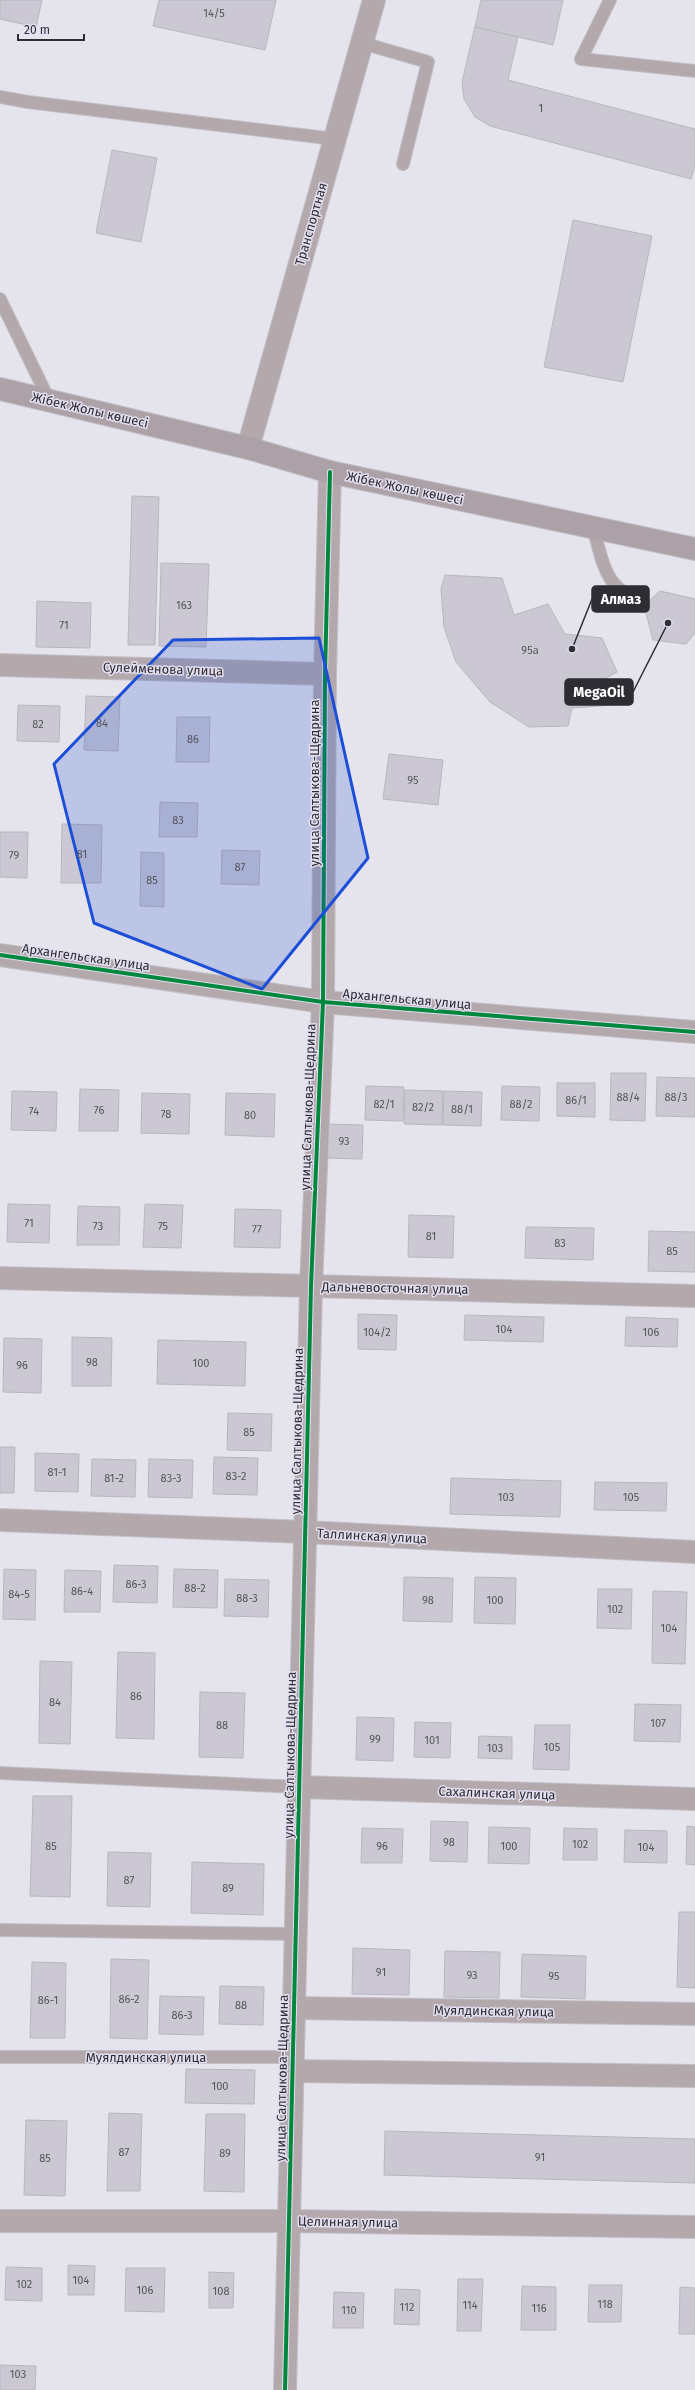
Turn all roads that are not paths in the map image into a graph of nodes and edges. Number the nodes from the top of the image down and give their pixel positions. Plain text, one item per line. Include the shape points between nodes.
1 (374, 0) edge
2 (610, 0) edge
3 (362, 42) junction
4 (695, 71) edge
5 (0, 97) edge
6 (334, 139) junction
7 (403, 164) dead end
8 (0, 299) edge
9 (0, 389) edge
10 (49, 400) junction
11 (248, 448) junction
12 (330, 472) junction
13 (593, 528) junction
14 (695, 549) edge
15 (644, 604) dead end
16 (0, 665) edge
17 (325, 674) junction
18 (0, 955) edge
19 (323, 1002) junction
20 (695, 1032) edge
21 (0, 1278) edge
22 (311, 1286) junction
23 (695, 1296) edge
24 (0, 1520) edge
25 (305, 1532) junction
26 (695, 1552) edge
27 (0, 1773) edge
28 (299, 1787) junction
29 (695, 1799) edge
30 (0, 1930) edge
31 (295, 1934) junction
32 (294, 2008) junction
33 (695, 2014) edge
34 (0, 2057) edge
35 (292, 2064) junction
36 (695, 2076) edge
37 (0, 2221) edge
38 (289, 2221) junction
39 (695, 2227) edge
40 (286, 2390) edge

1 - 3 street, Транспортная
2 - 4 lane via 581,59
3 - 6 street, Транспортная
3 - 7 lane via 428,62
5 - 6 lane
6 - 11 street, Транспортная
8 - 10 lane
9 - 10 highway, Жібек Жолы көшесі
10 - 11 highway, Жібек Жолы көшесі
11 - 12 highway, Жібек Жолы көшесі
12 - 13 highway, Жібек Жолы көшесі
12 - 17 street, улица Салтыкова-Щедрина
13 - 14 highway, Жібек Жолы көшесі
13 - 15 lane via 609,579 625,595
16 - 17 street, Сулейменова улица
17 - 19 street, улица Салтыкова-Щедрина
18 - 19 street, Архангельская улица
19 - 20 street, Архангельская улица
19 - 22 street, улица Салтыкова-Щедрина
21 - 22 street, Дальневосточная улица
22 - 23 street, Дальневосточная улица
22 - 25 street, улица Салтыкова-Щедрина
24 - 25 street, Таллинская улица
25 - 26 street, Таллинская улица
25 - 28 street, улица Салтыкова-Щедрина
27 - 28 lane
28 - 29 street, Сахалинская улица
28 - 31 street, улица Салтыкова-Щедрина
30 - 31 lane
31 - 32 street, улица Салтыкова-Щедрина
32 - 33 street, Муялдинская улица
32 - 35 street, улица Салтыкова-Щедрина
34 - 35 lane, Муялдинская улица
35 - 36 street
35 - 38 street, улица Салтыкова-Щедрина
37 - 38 street, Целинная улица
38 - 39 street, Целинная улица
38 - 40 street, улица Салтыкова-Щедрина

